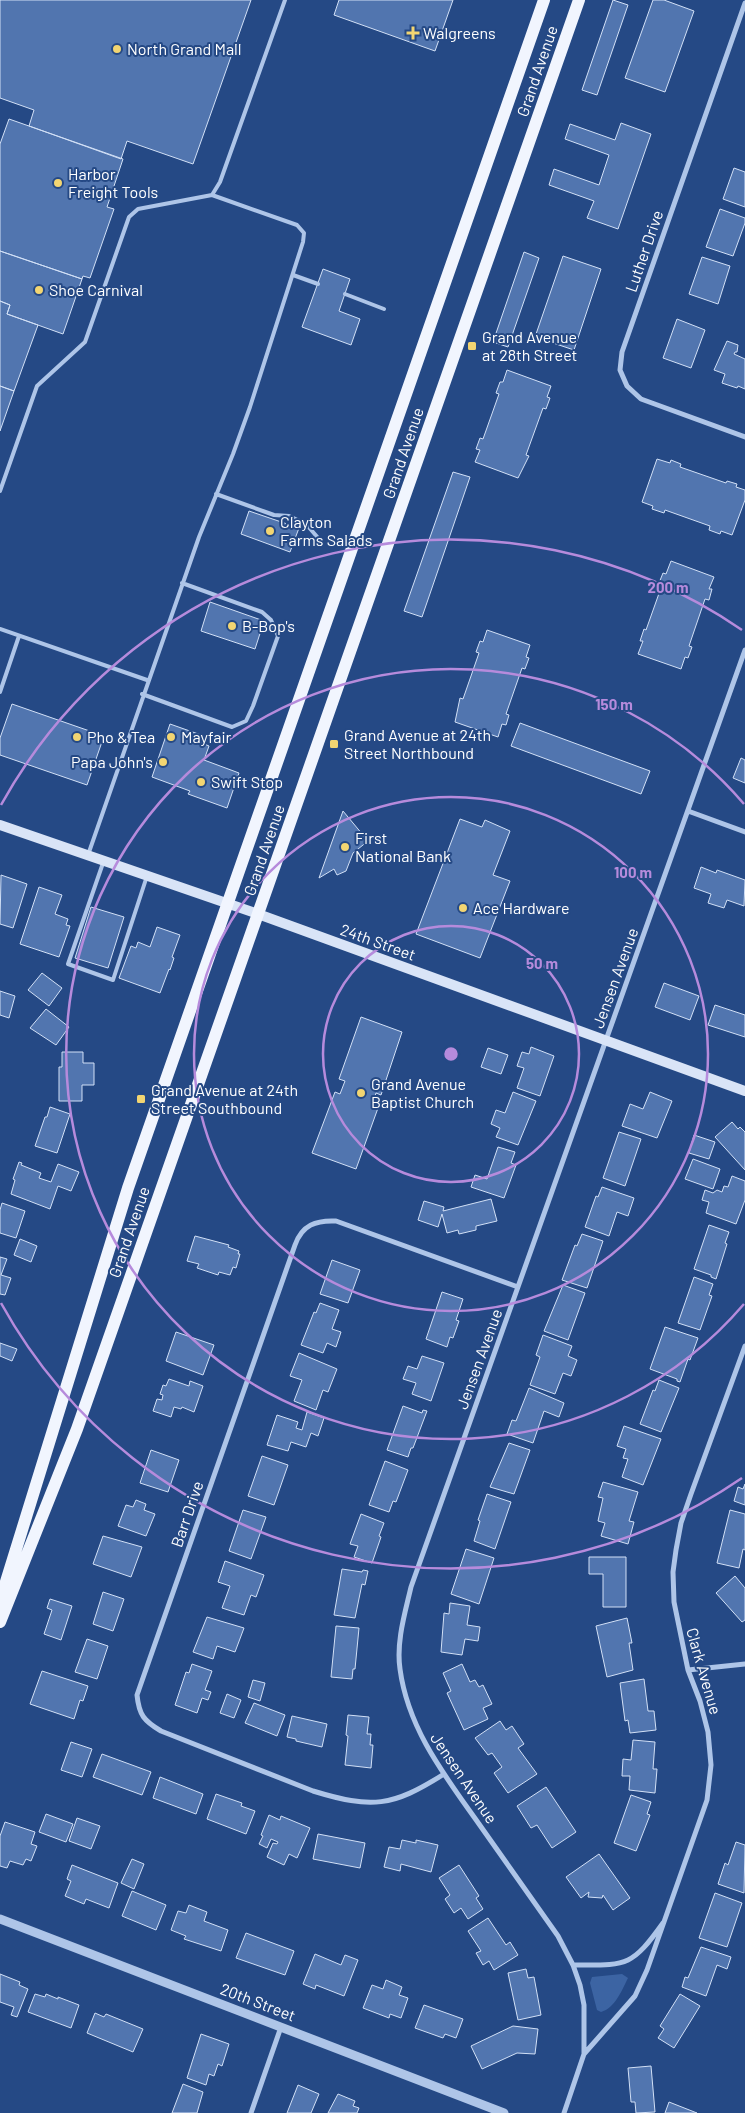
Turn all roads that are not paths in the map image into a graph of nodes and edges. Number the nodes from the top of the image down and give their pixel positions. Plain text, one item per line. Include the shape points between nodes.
1 (285, 0) edge
2 (544, 0) edge
3 (579, 0) edge
4 (745, 3) edge
5 (212, 195) junction
6 (293, 276) junction
7 (318, 284) dead end
8 (345, 294) dead end
9 (384, 308) dead end
10 (745, 437) edge
11 (0, 491) edge
12 (216, 494) junction
13 (319, 538) dead end
14 (182, 583) junction
15 (0, 629) edge
16 (19, 636) junction
17 (745, 650) edge
18 (147, 680) junction
19 (0, 692) edge
20 (142, 694) junction
21 (688, 811) junction
22 (0, 825) edge
23 (745, 832) edge
24 (88, 854) junction
25 (104, 860) junction
26 (148, 876) junction
27 (228, 904) junction
28 (258, 914) junction
29 (606, 1040) junction
30 (745, 1090) edge
31 (518, 1287) junction
32 (745, 1346) edge
33 (0, 1601) edge
34 (0, 1622) edge
35 (745, 1664) edge
36 (688, 1670) junction
37 (444, 1774) junction
38 (667, 1917) junction
39 (0, 1919) edge
40 (573, 1965) junction
41 (281, 2028) junction
42 (584, 2054) junction
43 (251, 2113) edge
44 (504, 2113) edge
45 (564, 2113) edge

1 - 5 lane via 229,159
2 - 27 main road, Grand Avenue
3 - 28 main road, Grand Avenue
4 - 10 street, Luther Drive via 622,352 620,370 627,386 641,399
5 - 6 lane via 297,225 304,233
5 - 11 lane via 138,209 129,217 85,342 37,386
6 - 7 lane
6 - 12 lane via 253,399
8 - 9 lane
12 - 13 lane via 274,515 289,516 306,524
12 - 14 lane
14 - 18 lane
14 - 20 lane via 262,612 271,620 278,636 270,660 246,721 232,727
15 - 16 lane
16 - 18 lane
16 - 19 lane
17 - 21 street, Jensen Avenue
18 - 20 lane
20 - 24 lane
21 - 23 street
21 - 29 street, Jensen Avenue
22 - 24 main road, 24th Street
24 - 25 main road, 24th Street
25 - 26 main road, 24th Street
25 - 26 lane via 68,964 113,980
26 - 27 main road, 24th Street
27 - 28 main road, 24th Street
27 - 33 main road, Grand Avenue via 128,1188
28 - 29 main road, 24th Street
28 - 34 main road, Grand Avenue via 76,1429
29 - 30 main road, 24th Street
29 - 31 street, Jensen Avenue
31 - 37 street, Jensen Avenue via 411,1587 400,1634 399,1668 407,1700 421,1738
31 - 37 street, Barr Drive via 336,1220 321,1220 307,1226 297,1238 137,1695 138,1709 147,1722 161,1731 338,1799 366,1804 389,1801 414,1792
32 - 36 street, Clark Avenue via 691,1494 676,1550 674,1602
35 - 36 street
36 - 38 street, Clark Avenue via 708,1732 711,1765 707,1800
37 - 40 street, Jensen Avenue via 558,1936
38 - 40 street, Clark Avenue via 632,1960 614,1965
38 - 42 street, Clark Avenue via 635,1996
39 - 41 street, 20th Street
40 - 42 street, Jensen Avenue via 584,2005
41 - 43 street
41 - 44 street, 20th Street
42 - 45 street, Clark Avenue

